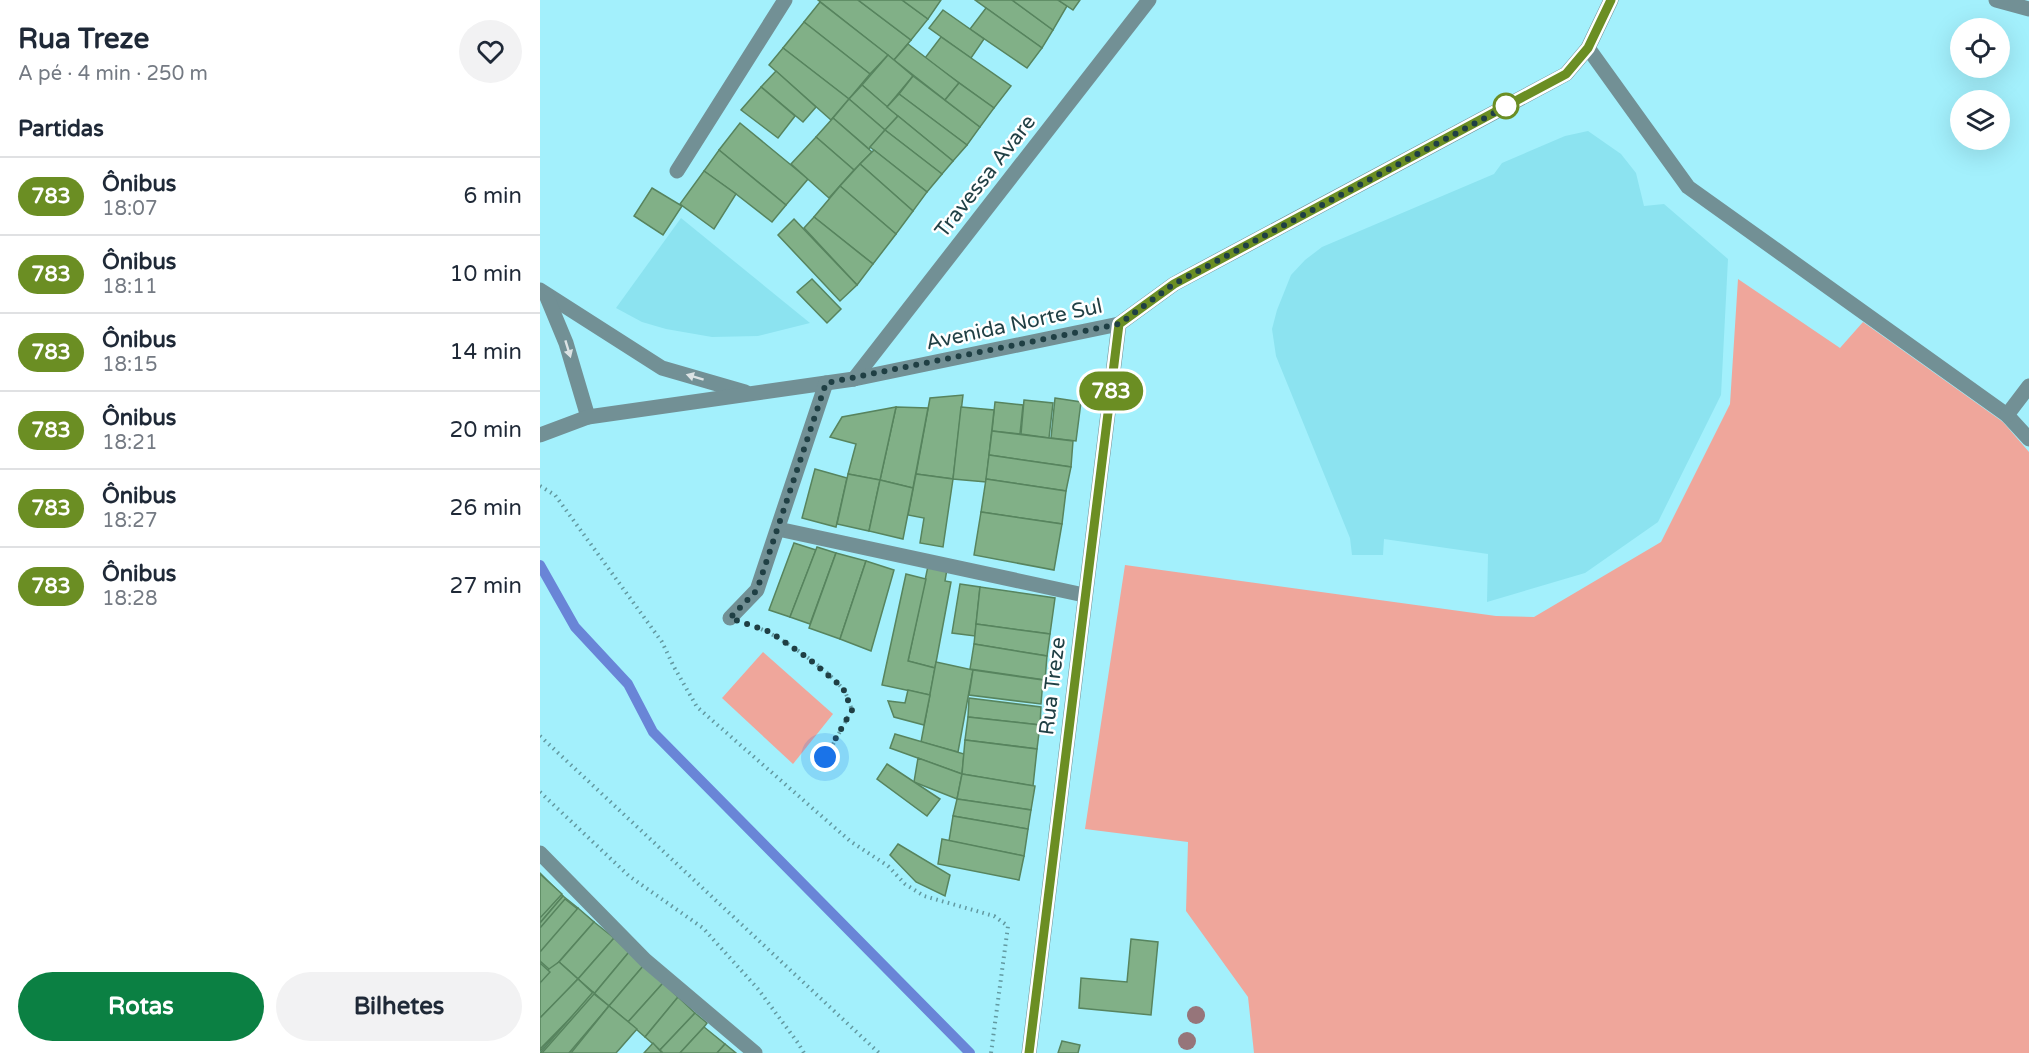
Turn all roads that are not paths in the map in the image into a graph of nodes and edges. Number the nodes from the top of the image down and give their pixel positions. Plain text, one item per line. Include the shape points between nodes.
1 (785, 0) edge
2 (1149, 0) edge
3 (1611, 0) edge
4 (1996, 0) edge
5 (2029, 9) edge
6 (1588, 48) junction
7 (677, 171) dead end
8 (543, 293) edge
9 (1119, 324) junction
10 (854, 379) junction
11 (826, 383) junction
12 (2029, 386) edge
13 (751, 394) junction
14 (2007, 414) junction
15 (588, 417) junction
16 (540, 435) edge
17 (2029, 439) edge
18 (778, 529) junction
19 (1084, 595) junction
20 (730, 618) road end
21 (540, 853) edge
22 (755, 1053) edge
23 (1029, 1053) edge

1 - 7 street
2 - 10 street, Travessa Avare
3 - 6 street, Avenida Norte Sul
4 - 5 street
6 - 9 street, Avenida Norte Sul via 1566,74 1174,284
6 - 14 street via 1688,187
13 -> 8 street via 662,368
8 -> 15 street via 566,343
9 - 10 street, Avenida Norte Sul
9 - 19 street, Rua Treze
10 - 11 street, Avenida Norte Sul
11 - 13 street, Avenida Norte Sul
11 - 18 street
12 - 14 street
13 - 15 street, Avenida Norte Sul
14 - 17 street
15 - 16 street, Avenida Norte Sul
18 - 19 street
18 - 20 street via 757,590
19 - 23 street, Rua Treze
21 - 22 street via 645,960

